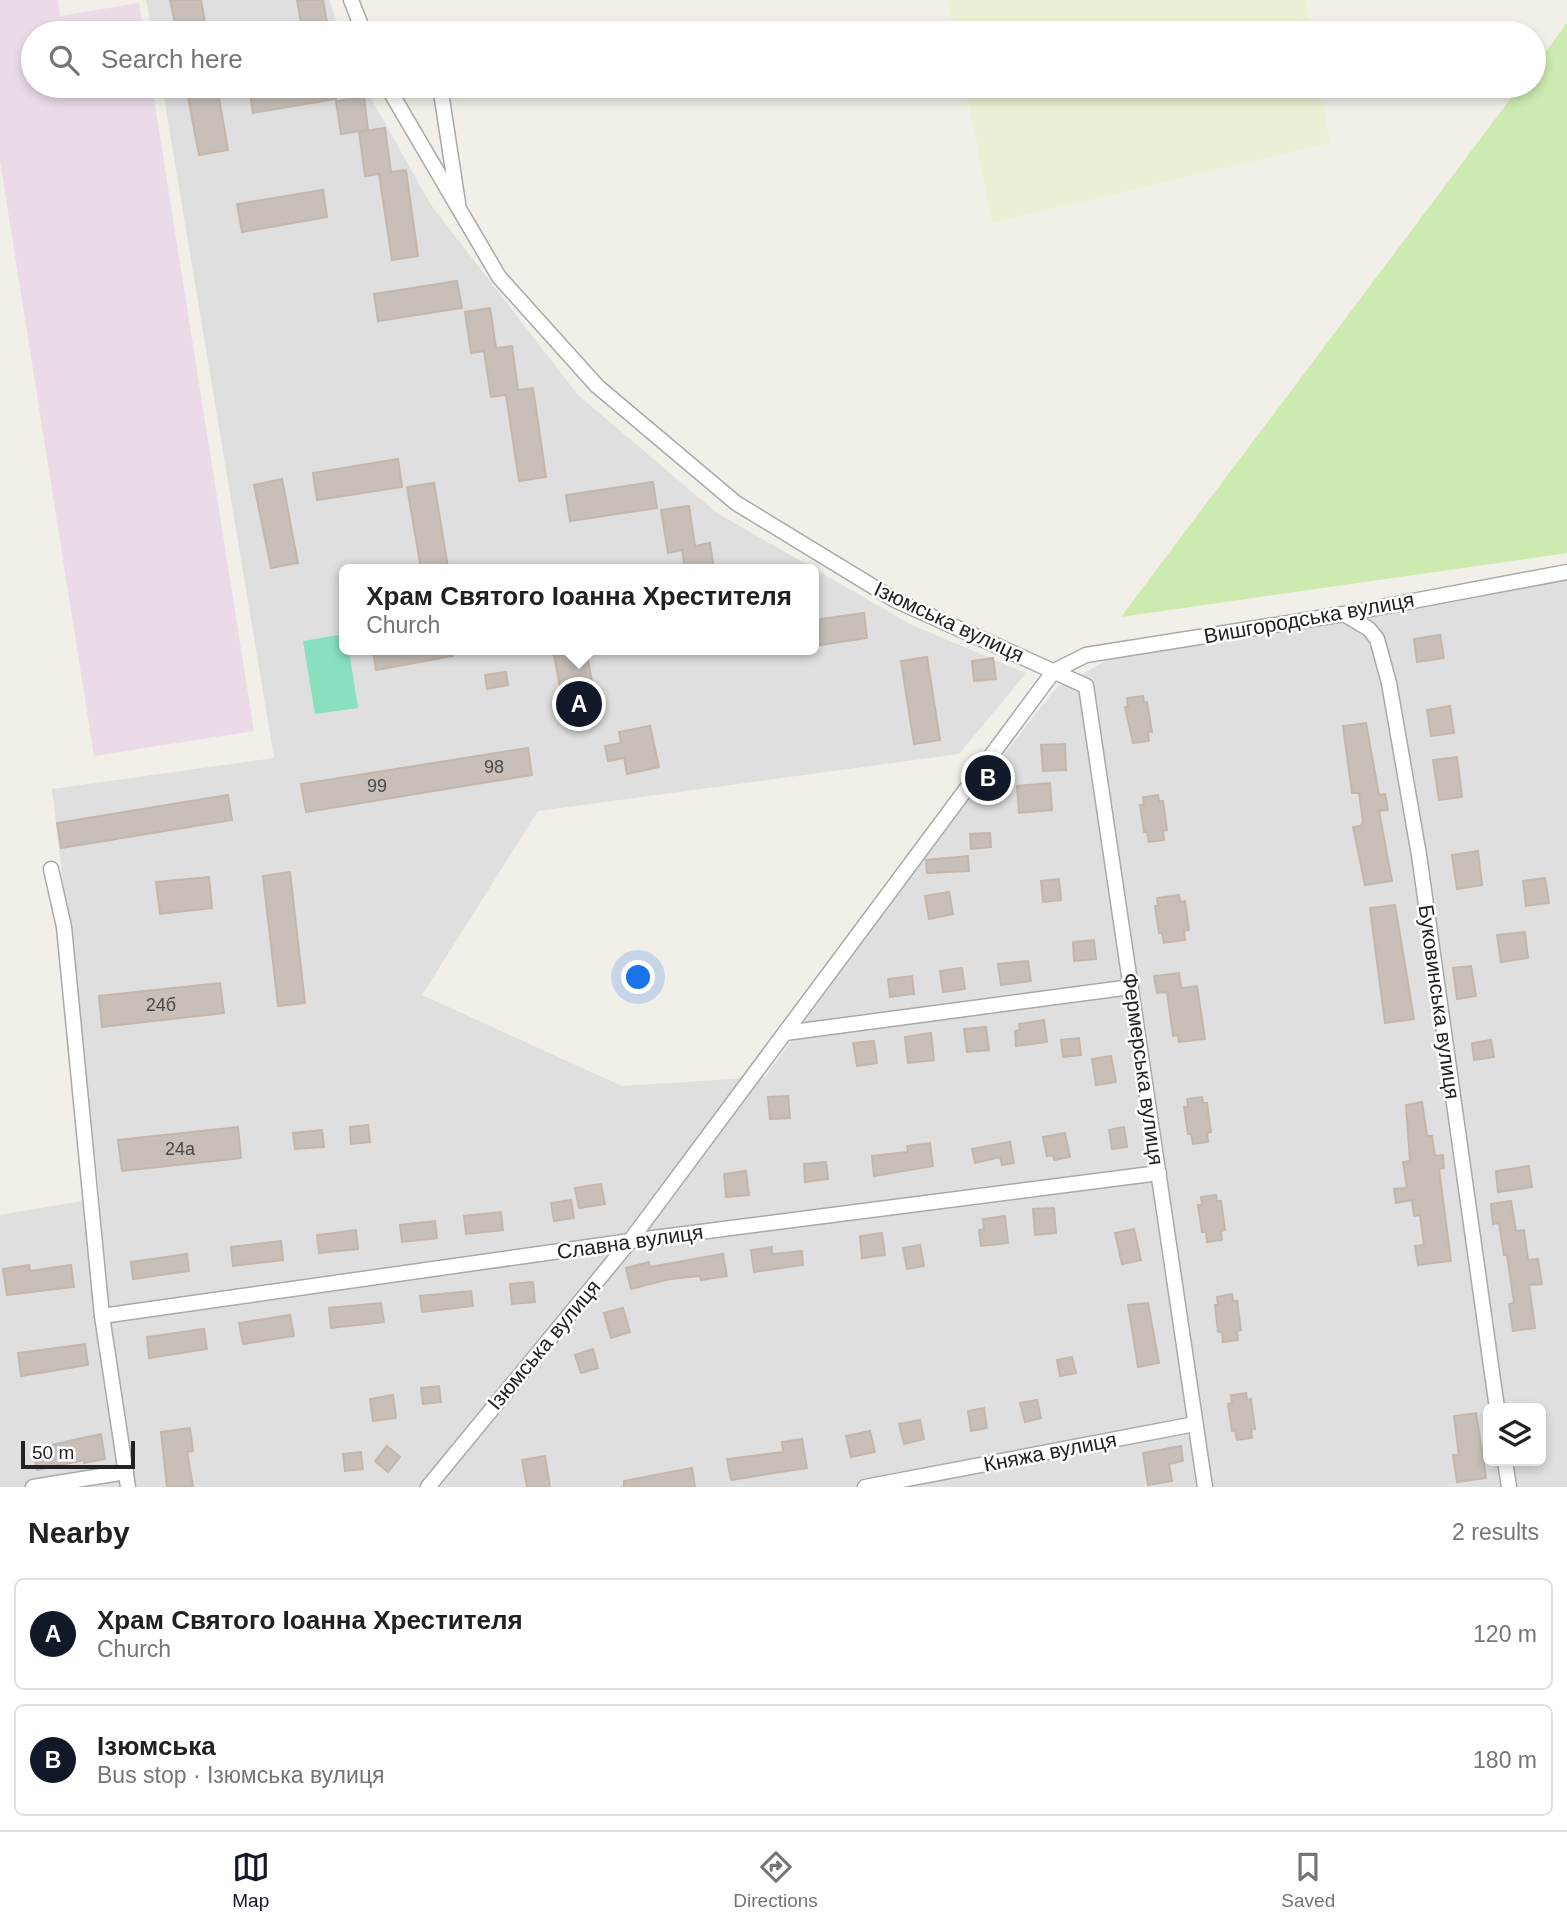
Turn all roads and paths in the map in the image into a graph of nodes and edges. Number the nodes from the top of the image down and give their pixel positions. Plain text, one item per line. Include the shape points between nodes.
1 (351, 0) edge
2 (359, 21) edge
3 (394, 98) edge
4 (442, 98) edge
5 (459, 208) junction
6 (1567, 572) edge
7 (1344, 614) junction
8 (1054, 671) junction
9 (51, 870) dead end
10 (1131, 987) junction
11 (785, 1033) junction
12 (1159, 1173) junction
13 (630, 1241) junction
14 (102, 1316) junction
15 (1496, 1403) edge
16 (1195, 1424) junction
17 (1506, 1466) edge
18 (125, 1472) junction
19 (33, 1487) edge
20 (128, 1487) edge
21 (428, 1487) edge
22 (865, 1487) edge
23 (1205, 1487) edge
24 (1509, 1487) edge

1 - 2 street
3 - 5 street, Ізюмська вулиця
4 - 5 street, Ізюмська вулиця
5 - 8 street, Ізюмська вулиця via 499,277 597,386 736,503 895,600
6 - 7 street, Вишгородська вулиця
7 - 8 street, Вишгородська вулиця via 1086,655
7 - 15 street, Буковинська вулиця via 1377,639 1389,683 1419,855
8 - 10 street, Фермерська вулиця via 1086,686
8 - 11 street, Ізюмська вулиця
9 - 14 street via 64,927
10 - 11 street
10 - 12 street, Фермерська вулиця
11 - 13 street, Ізюмська вулиця
12 - 13 street, Славна вулиця
12 - 16 street, Фермерська вулиця
13 - 14 street, Славна вулиця
13 - 21 street, Ізюмська вулиця
14 - 18 street
16 - 22 street, Княжа вулиця
16 - 23 street, Фермерська вулиця
17 - 24 street
18 - 19 street
18 - 20 street

